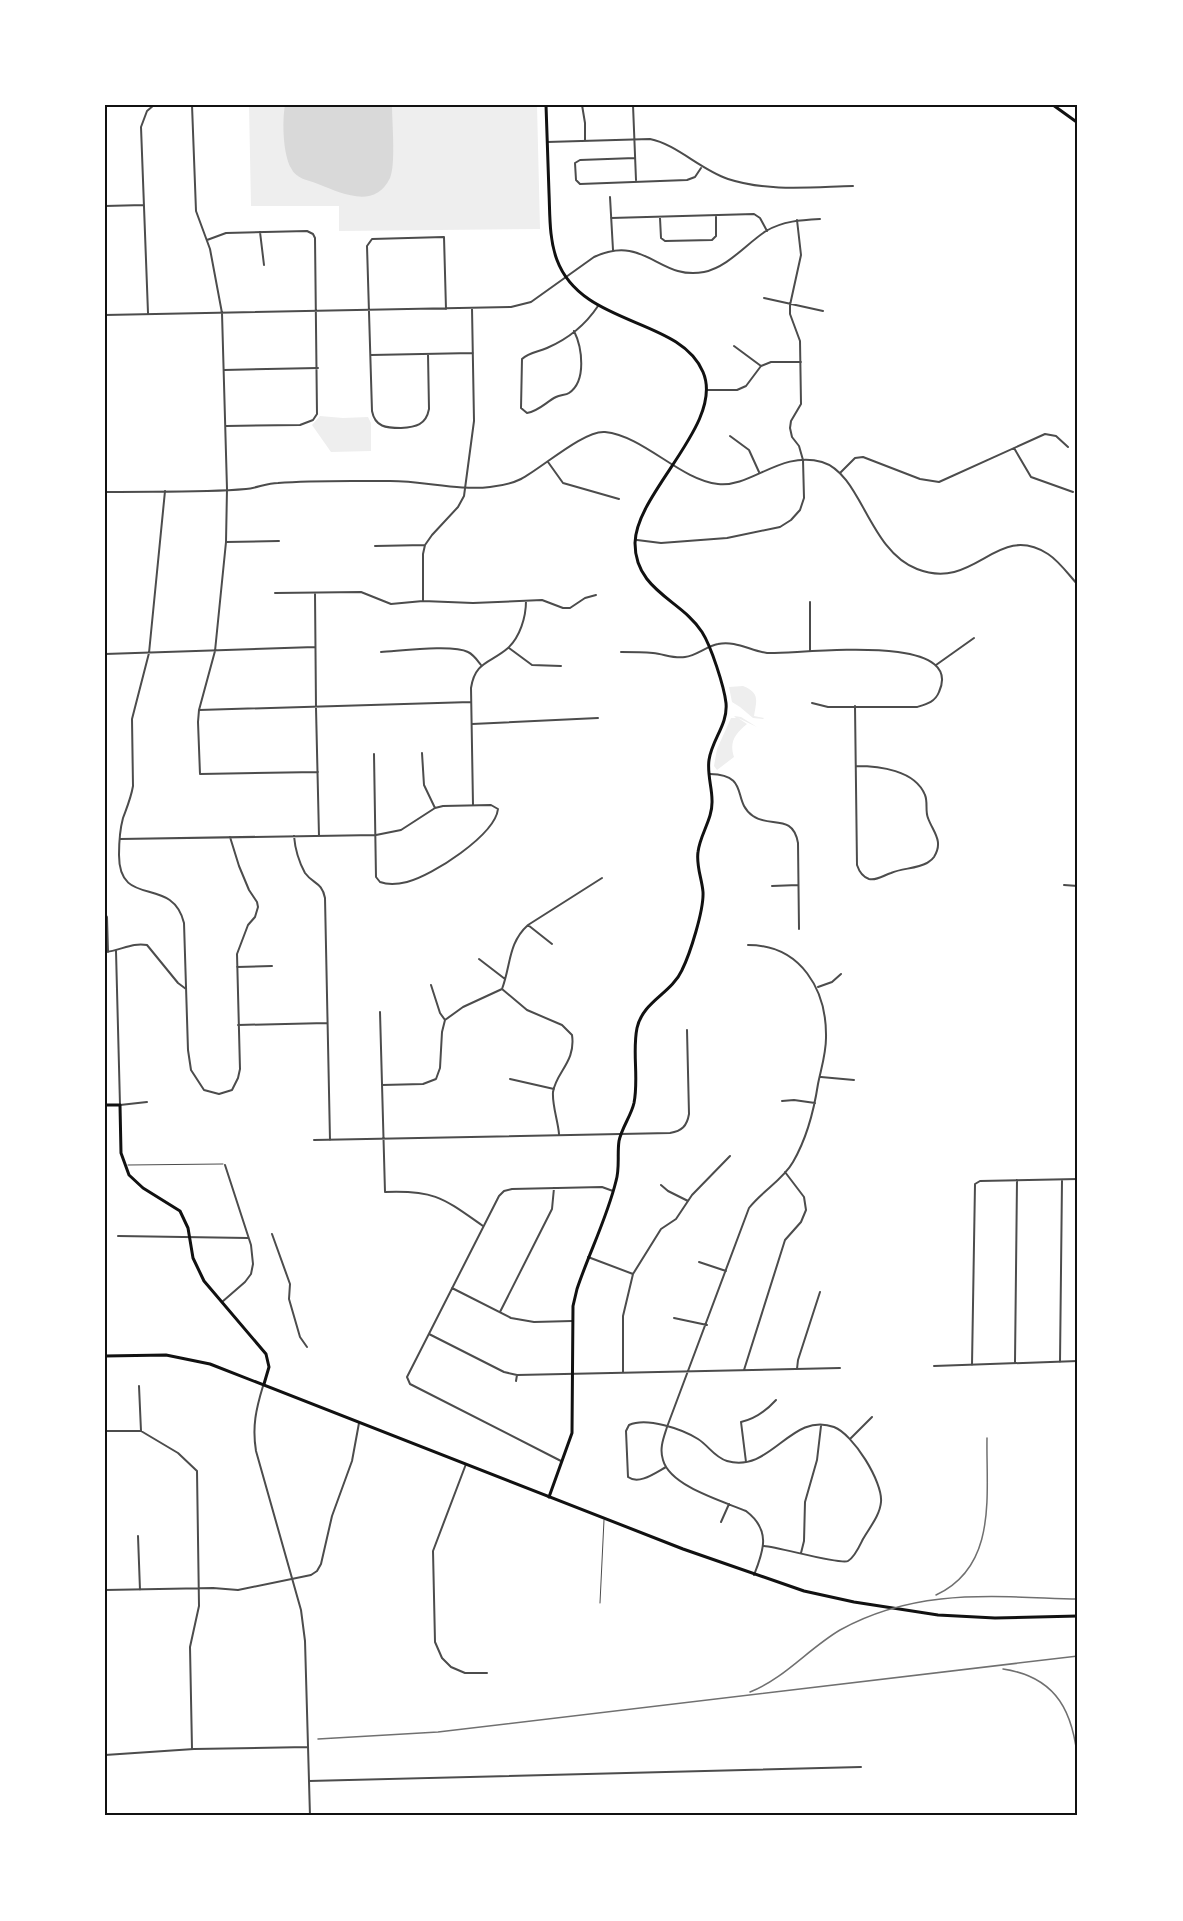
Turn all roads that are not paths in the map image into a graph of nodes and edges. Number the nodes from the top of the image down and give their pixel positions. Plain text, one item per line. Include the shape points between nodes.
1 (154, 105) edge
2 (192, 105) edge
3 (546, 105) edge
4 (582, 105) edge
5 (633, 105) edge
6 (1053, 105) edge
7 (1078, 123) edge
8 (634, 139) junction
9 (585, 141) junction
10 (547, 142) junction
11 (635, 158) junction
12 (701, 167) junction
13 (636, 181) junction
14 (853, 186) dead end
15 (610, 197) dead end
16 (145, 205) junction
17 (105, 206) edge
18 (716, 216) junction
19 (660, 217) junction
20 (611, 218) junction
21 (820, 219) dead end
22 (797, 220) junction
23 (767, 231) junction
24 (260, 232) junction
25 (207, 240) junction
26 (613, 250) junction
27 (264, 265) dead end
28 (566, 277) junction
29 (764, 298) dead end
30 (790, 304) junction
31 (598, 306) junction
32 (472, 308) junction
33 (446, 309) junction
34 (316, 310) junction
35 (368, 310) junction
36 (823, 311) dead end
37 (222, 313) junction
38 (148, 314) junction
39 (105, 315) edge
40 (574, 331) junction
41 (734, 346) dead end
42 (473, 353) junction
43 (428, 354) junction
44 (371, 355) junction
45 (801, 362) junction
46 (761, 366) junction
47 (318, 368) junction
48 (224, 370) junction
49 (707, 390) junction
50 (226, 426) junction
51 (730, 436) dead end
52 (1068, 447) dead end
53 (1014, 448) junction
54 (803, 460) junction
55 (548, 462) junction
56 (673, 464) junction
57 (759, 472) junction
58 (840, 472) junction
59 (465, 487) junction
60 (227, 489) junction
61 (165, 491) junction
62 (105, 492) edge
63 (1073, 492) dead end
64 (620, 499) dead end
65 (635, 540) junction
66 (279, 541) dead end
67 (226, 542) junction
68 (424, 545) junction
69 (375, 546) dead end
70 (1078, 585) edge
71 (275, 593) dead end
72 (315, 593) junction
73 (596, 595) dead end
74 (423, 601) junction
75 (526, 601) junction
76 (810, 602) dead end
77 (974, 638) dead end
78 (315, 646) junction
79 (509, 648) junction
80 (708, 648) junction
81 (215, 651) junction
82 (810, 651) junction
83 (149, 652) junction
84 (381, 652) dead end
85 (621, 652) dead end
86 (105, 654) edge
87 (936, 665) junction
88 (481, 666) junction
89 (561, 666) dead end
90 (471, 702) junction
91 (812, 703) dead end
92 (855, 706) junction
93 (316, 708) junction
94 (199, 710) junction
95 (598, 718) dead end
96 (472, 724) junction
97 (422, 753) dead end
98 (374, 754) dead end
99 (856, 766) junction
100 (318, 772) junction
101 (709, 774) junction
102 (473, 805) junction
103 (435, 808) junction
104 (376, 835) junction
105 (294, 836) junction
106 (319, 836) junction
107 (230, 837) junction
108 (120, 839) junction
109 (602, 878) dead end
110 (798, 885) junction
111 (1065, 885) dead end
112 (772, 886) dead end
113 (1078, 886) edge
114 (105, 914) edge
115 (528, 925) junction
116 (799, 929) dead end
117 (552, 944) dead end
118 (748, 945) dead end
119 (116, 951) junction
120 (106, 952) edge
121 (479, 959) dead end
122 (272, 966) dead end
123 (237, 967) junction
124 (841, 974) dead end
125 (506, 980) junction
126 (432, 985) dead end
127 (816, 988) junction
128 (186, 989) junction
129 (502, 989) junction
130 (380, 1012) dead end
131 (445, 1020) junction
132 (327, 1023) junction
133 (238, 1025) junction
134 (687, 1030) dead end
135 (820, 1077) junction
136 (510, 1079) dead end
137 (854, 1080) dead end
138 (382, 1085) junction
139 (554, 1089) junction
140 (782, 1101) dead end
141 (147, 1102) dead end
142 (815, 1103) junction
143 (105, 1105) edge
144 (120, 1105) junction
145 (621, 1134) junction
146 (560, 1135) junction
147 (383, 1139) junction
148 (314, 1140) dead end
149 (330, 1140) junction
150 (730, 1156) dead end
151 (124, 1165) junction
152 (225, 1165) joint
153 (785, 1172) junction
154 (1078, 1179) edge
155 (1017, 1180) junction
156 (1062, 1180) junction
157 (661, 1185) dead end
158 (554, 1188) junction
159 (613, 1191) junction
160 (688, 1201) junction
161 (483, 1226) junction
162 (272, 1234) dead end
163 (118, 1236) dead end
164 (190, 1237) junction
165 (248, 1238) junction
166 (588, 1257) junction
167 (699, 1262) dead end
168 (726, 1271) junction
169 (633, 1274) junction
170 (452, 1288) junction
171 (820, 1292) dead end
172 (222, 1302) junction
173 (500, 1312) junction
174 (674, 1318) dead end
175 (572, 1321) junction
176 (707, 1325) junction
177 (429, 1334) junction
178 (307, 1347) dead end
179 (105, 1356) edge
180 (1078, 1361) edge
181 (1015, 1362) junction
182 (1060, 1362) junction
183 (972, 1365) junction
184 (934, 1366) dead end
185 (840, 1368) dead end
186 (797, 1369) junction
187 (744, 1370) junction
188 (623, 1372) junction
189 (688, 1372) junction
190 (573, 1374) junction
191 (517, 1375) junction
192 (516, 1382) dead end
193 (264, 1384) junction
194 (140, 1386) dead end
195 (776, 1400) dead end
196 (872, 1417) dead end
197 (359, 1422) junction
198 (821, 1425) junction
199 (667, 1427) junction
200 (105, 1431) edge
201 (141, 1431) junction
202 (851, 1438) junction
203 (562, 1461) junction
204 (746, 1462) junction
205 (466, 1464) junction
206 (666, 1467) junction
207 (549, 1497) junction
208 (729, 1504) junction
209 (604, 1518) junction
210 (721, 1522) dead end
211 (138, 1536) dead end
212 (764, 1546) junction
213 (801, 1553) junction
214 (754, 1575) junction
215 (293, 1578) junction
216 (199, 1588) junction
217 (105, 1590) edge
218 (140, 1590) junction
219 (600, 1603) dead end
220 (1078, 1616) edge
221 (487, 1673) dead end
222 (308, 1747) junction
223 (192, 1749) junction
224 (105, 1755) edge
225 (861, 1767) dead end
226 (309, 1781) junction
227 (310, 1816) edge

1 - 16 street via 141,127
2 - 25 street via 196,211
3 - 10 main road
4 - 9 street
5 - 8 street
6 - 7 main road
8 - 9 street
8 - 11 street
8 - 12 street via 661,141
9 - 10 street
10 - 28 main road via 551,236
11 - 13 street
11 - 13 street via 580,159 575,163 576,180 580,183
12 - 13 street via 691,179
12 - 14 street via 728,179 780,188
15 - 20 street
16 - 17 street
16 - 38 street
18 - 19 street
18 - 19 street via 716,236 712,240 665,242 661,238
18 - 23 street via 754,214
19 - 20 street
20 - 26 street
21 - 22 street
22 - 23 street
22 - 30 street via 801,255
23 - 26 street via 705,272 671,269 628,249
24 - 25 street via 226,233
24 - 27 street
24 - 34 street via 313,234
25 - 37 street
26 - 28 street via 594,257
28 - 31 main road
28 - 32 street via 522,305
29 - 30 street
30 - 36 street
30 - 45 street
31 - 40 street via 588,321
31 - 49 main road via 681,345 703,372
32 - 33 street
32 - 42 street
33 - 35 street
33 - 35 street via 444,237 372,239 367,246
34 - 35 street
34 - 37 street
34 - 47 street
35 - 44 street
37 - 38 street
37 - 48 street
38 - 39 street
40 - 40 street via 522,359 521,408 527,412 570,392 578,382 579,342
41 - 46 street
42 - 43 street
42 - 59 street via 474,421
43 - 44 street
43 - 44 street via 427,417 414,427 388,428 376,422 372,411
45 - 46 street
45 - 54 street via 801,404 790,428
46 - 49 street via 746,386 737,390
47 - 48 street
47 - 50 street via 318,408 313,420 300,425
48 - 50 street
49 - 56 main road via 701,416
50 - 60 street
51 - 57 street via 749,450
52 - 53 street via 1056,436 1045,434
53 - 58 street via 939,482 920,479 863,457
53 - 63 street via 1031,477
54 - 57 street
54 - 58 street via 821,462
54 - 65 street via 804,498 800,510 780,527 727,538 661,543
55 - 56 street via 588,436 603,432 622,436
55 - 59 street via 519,481
55 - 64 street via 563,483
56 - 57 street via 702,480 719,484 737,483
56 - 65 main road via 641,517
58 - 70 street via 887,549 917,569 957,573 998,550 1014,544 1031,545 1051,555
59 - 60 street via 411,480 278,483
59 - 68 street via 458,507
60 - 61 street
60 - 67 street
61 - 62 street
61 - 83 street
65 - 80 main road via 636,556 646,578 702,631
66 - 67 street
67 - 81 street
68 - 69 street
68 - 74 street
71 - 72 street
72 - 74 street via 361,592 391,604
72 - 78 street
73 - 75 street via 570,608 542,600
74 - 75 street
75 - 79 street via 525,619
76 - 82 street
77 - 87 street
78 - 81 street
78 - 93 street
79 - 88 street
79 - 89 street via 532,665
80 - 82 street via 729,643 768,653
80 - 85 street via 688,657
80 - 101 main road via 724,690 726,707 723,726 710,753
81 - 83 street
81 - 94 street
82 - 87 street via 871,649 921,656
83 - 86 street
83 - 108 street via 132,719 132,797
84 - 88 street via 464,650
87 - 92 street via 941,686 929,704
88 - 90 street via 472,678
90 - 93 street
90 - 96 street
91 - 92 street
92 - 99 street
93 - 94 street
93 - 100 street
94 - 100 street via 200,774
95 - 96 street
96 - 102 street
97 - 103 street via 424,785
98 - 104 street
99 - 99 street via 857,865 862,874 876,879 932,860 938,838 928,818 924,792 904,775 876,766
100 - 106 street
101 - 110 street via 732,779 753,816 792,829 797,840
101 - 145 main road via 712,810 698,856 701,912 681,972 642,1015 636,1041 634,1102
102 - 103 street
102 - 104 street via 491,805 498,809 497,817 472,846 406,883 385,884 376,877
103 - 104 street via 401,830
104 - 106 street
105 - 106 street
105 - 107 street
105 - 132 street via 306,873 324,891
107 - 108 street
107 - 123 street via 258,907 238,946
108 - 128 street via 120,864 130,885 162,894 182,913
109 - 115 street
110 - 112 street
110 - 116 street
111 - 113 street
114 - 120 street
115 - 117 street
115 - 125 street via 515,940
118 - 127 street via 780,950 806,971
119 - 120 street
119 - 128 street via 147,945
119 - 144 street
121 - 125 street
122 - 123 street
123 - 133 street
124 - 127 street
125 - 129 street
126 - 131 street
127 - 135 street via 826,1034
128 - 133 street via 189,1061 204,1090 219,1094 235,1086 240,1069
129 - 131 street
129 - 139 street via 526,1010 562,1025 572,1035 571,1055
130 - 138 street
131 - 138 street via 436,1079 423,1084
132 - 133 street
132 - 149 street
134 - 145 street via 689,1114 685,1127 670,1133
135 - 137 street
135 - 142 street
136 - 139 street
138 - 147 street
139 - 146 street
140 - 142 street
141 - 144 street
142 - 153 street via 797,1154
143 - 144 main road
144 - 151 main road
145 - 146 street
145 - 159 main road
146 - 147 street
147 - 149 street
147 - 161 street via 385,1192 432,1195
148 - 149 street
150 - 160 street
151 - 152 lane
151 - 164 main road via 136,1182 180,1212
152 - 165 street
153 - 168 street via 749,1208
153 - 187 street via 804,1197 806,1210 785,1240
154 - 156 street
155 - 156 street
155 - 181 street
155 - 183 street via 975,1184
156 - 182 street
157 - 160 street
158 - 159 street via 602,1187
158 - 161 street via 504,1191
158 - 173 street via 552,1209
159 - 166 main road
160 - 169 street via 676,1220 656,1235
161 - 170 street
162 - 178 street via 290,1284 300,1337
163 - 164 street
164 - 165 street
164 - 172 main road via 198,1270
165 - 172 street via 253,1256 250,1275
166 - 169 street
166 - 175 main road
167 - 168 street
168 - 176 street
169 - 188 street via 624,1303
170 - 173 street
170 - 177 street
171 - 186 street
172 - 193 main road via 266,1354 269,1367
173 - 175 street via 522,1321
174 - 176 street
175 - 190 main road
176 - 189 street
177 - 191 street
177 - 203 street via 407,1377 410,1384
179 - 193 main road via 179,1357
180 - 182 street
181 - 182 street
181 - 183 street
183 - 184 street
185 - 186 street
186 - 187 street
187 - 189 street
188 - 189 street
188 - 190 street
189 - 199 street
190 - 191 street
190 - 203 main road via 572,1433
191 - 192 street
193 - 197 main road
193 - 215 street via 253,1434
194 - 201 street
195 - 204 street via 761,1414 741,1422
196 - 202 street
197 - 205 main road
197 - 215 street via 352,1461 321,1564 311,1575
198 - 202 street via 832,1426
198 - 204 street via 801,1428 761,1458
198 - 213 street
199 - 204 street via 697,1438 725,1460
199 - 206 street via 661,1450
199 - 206 street via 634,1423 626,1431 628,1477 638,1480
200 - 201 street
201 - 216 street via 178,1453 197,1471
202 - 213 street via 881,1496 878,1515 847,1562
203 - 207 main road
205 - 207 main road
205 - 221 street via 433,1551 435,1642 451,1667 465,1673
206 - 208 street via 682,1483
207 - 209 main road
208 - 210 street
208 - 212 street via 754,1518 763,1534
209 - 214 main road
209 - 219 lane
211 - 218 street
212 - 213 street
212 - 214 street
214 - 220 main road via 854,1602 938,1615
215 - 216 street via 243,1590
215 - 222 street via 305,1641
216 - 218 street
216 - 223 street via 199,1609 190,1647
217 - 218 street
222 - 223 street
222 - 226 street
223 - 224 street
225 - 226 street
226 - 227 street

